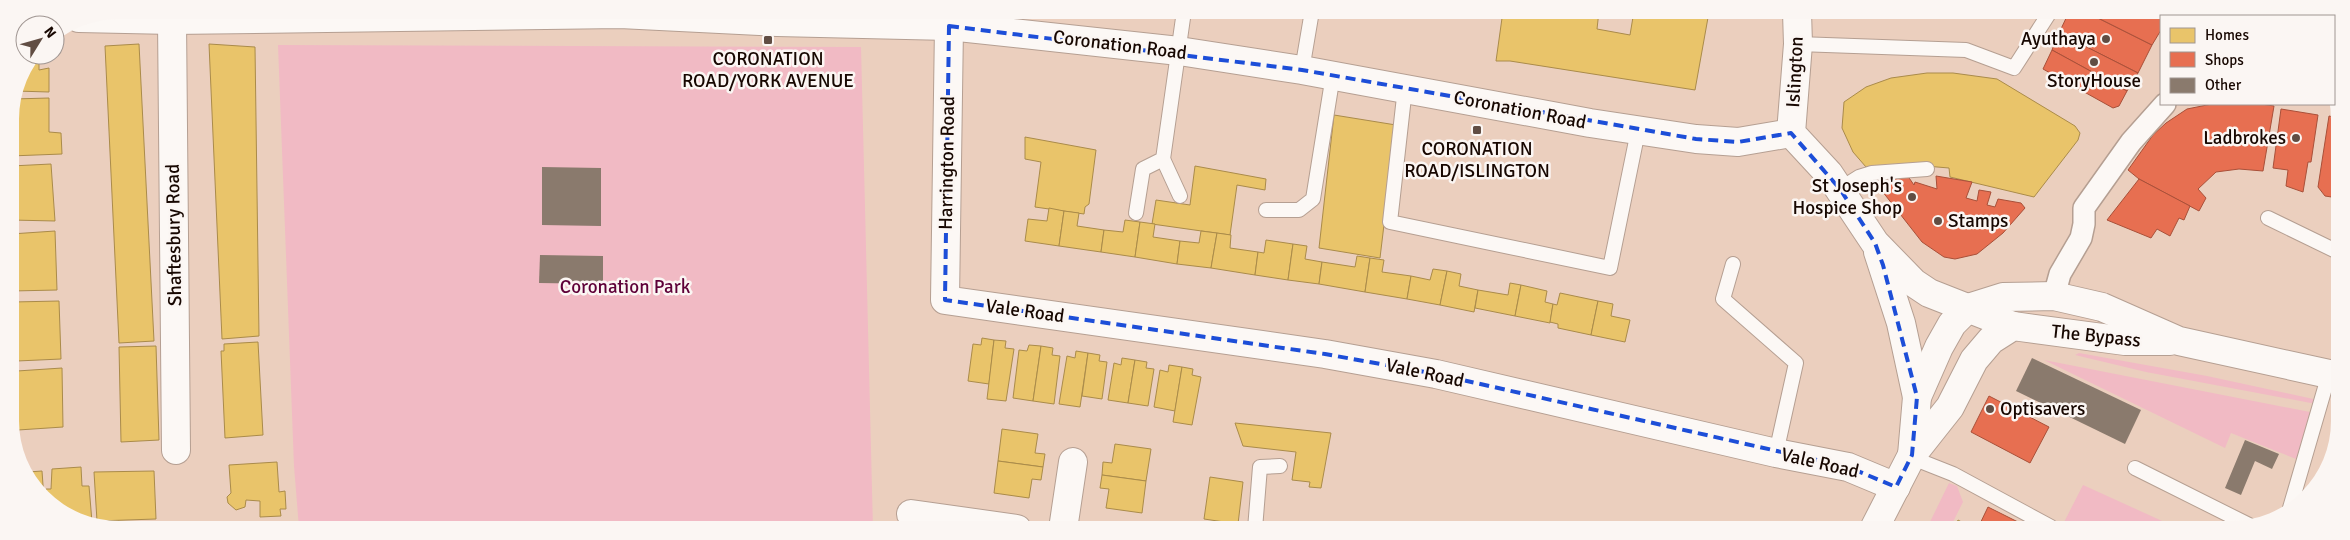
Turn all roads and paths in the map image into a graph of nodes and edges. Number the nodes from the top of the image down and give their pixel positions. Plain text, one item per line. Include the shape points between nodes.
1 (126, 19) edge
2 (247, 19) edge
3 (829, 19) edge
4 (1183, 19) edge
5 (1311, 19) edge
6 (1797, 19) edge
7 (2046, 19) edge
8 (172, 20) junction
9 (949, 26) junction
10 (1798, 44) junction
11 (1179, 52) junction
12 (1302, 70) junction
13 (1333, 75) junction
14 (1405, 88) junction
15 (2164, 105) edge
16 (1638, 131) junction
17 (1791, 133) junction
18 (1162, 159) junction
19 (1927, 169) dead end
20 (1840, 189) junction
21 (1180, 196) dead end
22 (1266, 210) dead end
23 (1136, 213) dead end
24 (2268, 218) dead end
25 (1875, 243) junction
26 (2331, 249) edge
27 (1733, 264) dead end
28 (2054, 296) junction
29 (945, 300) joint
30 (1968, 308) junction
31 (2013, 326) junction
32 (2179, 341) junction
33 (2331, 375) edge
34 (2331, 381) edge
35 (1917, 397) junction
36 (176, 450) dead end
37 (1776, 453) junction
38 (1911, 456) junction
39 (1073, 462) dead end
40 (1280, 466) dead end
41 (2134, 468) dead end
42 (1896, 487) junction
43 (2293, 499) edge
44 (911, 514) dead end
45 (960, 521) edge
46 (1064, 521) edge
47 (1256, 521) edge
48 (1879, 521) edge
49 (2040, 521) edge
50 (2239, 521) edge

1 - 8 main road, Coronation Road
2 - 8 main road, Coronation Road
3 - 9 main road, Coronation Road
4 - 11 lane
5 - 12 lane
6 - 10 main road, Islington
7 - 10 lane via 2014,68 1966,50
8 - 36 main road, Shaftesbury Road
9 - 11 main road, Coronation Road
9 - 29 main road, Harrington Road
10 - 17 main road, Islington
11 - 12 main road, Coronation Road
11 - 18 lane
12 - 13 main road, Coronation Road
13 - 14 main road, Coronation Road
13 - 22 lane via 1313,200 1299,210
14 - 16 main road, Coronation Road
14 - 16 lane via 1390,222 1610,268
15 - 28 street via 2131,142 2084,208 2081,238 2060,274
16 - 17 main road, Coronation Road via 1696,140 1738,142
17 - 20 main road
18 - 21 lane
18 - 23 lane via 1143,169
19 - 20 lane via 1872,173
20 - 25 main road
24 - 26 lane
25 - 30 main road via 1914,283
25 - 35 main road via 1901,323
27 - 37 lane via 1723,299 1796,363
28 - 30 main road, The Bypass via 2003,297
28 - 32 main road, The Bypass via 2102,307
29 - 37 main road, Vale Road via 1325,354 1436,374
30 - 31 main road
30 - 35 main road via 1952,324
31 - 32 main road, The Bypass via 2125,341
31 - 38 main road via 1991,340 1974,360 1950,407
32 - 33 main road, The Bypass
34 - 43 lane
35 - 38 main road
37 - 42 main road, Vale Road via 1848,467
38 - 42 main road
38 - 49 lane via 1953,474
39 - 46 main road
40 - 47 lane via 1260,467
41 - 50 lane
42 - 48 main road
44 - 45 main road

